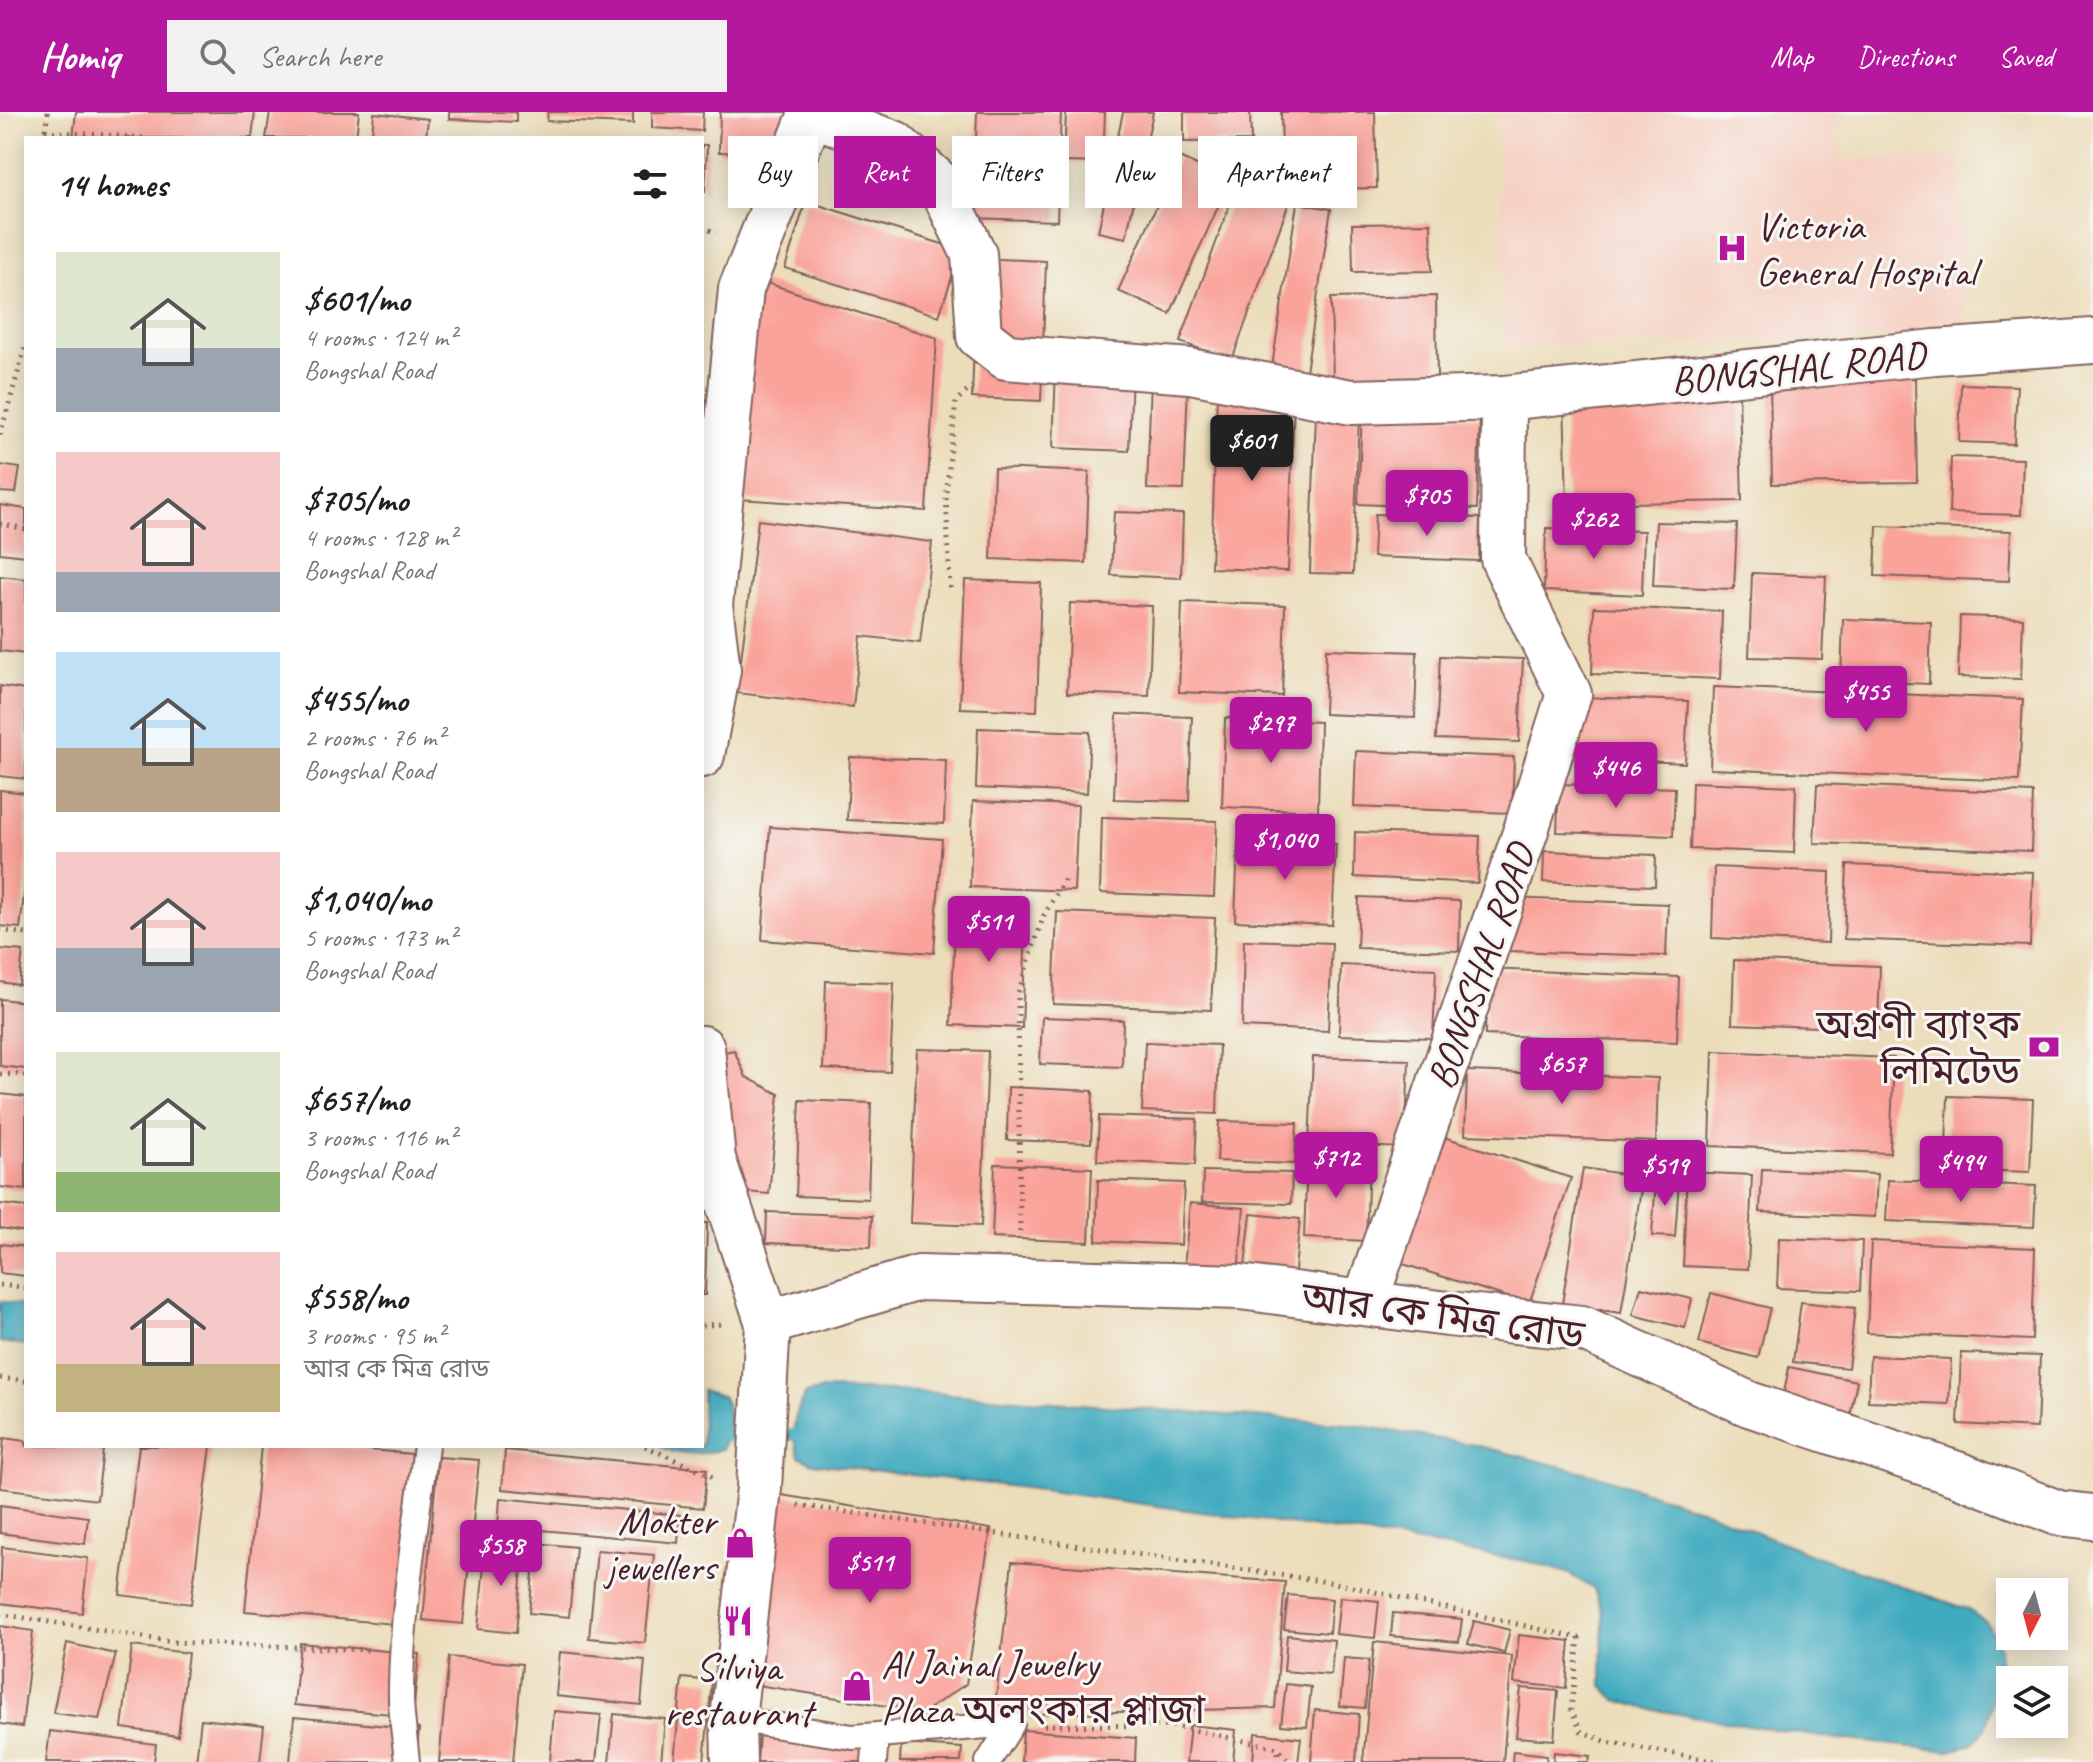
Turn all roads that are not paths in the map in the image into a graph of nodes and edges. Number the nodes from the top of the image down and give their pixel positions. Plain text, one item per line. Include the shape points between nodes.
1 (812, 113) edge
2 (2093, 341) edge
3 (1504, 398) junction
4 (704, 744) edge
5 (704, 1068) edge
6 (1365, 1303) junction
7 (768, 1332) junction
8 (426, 1448) edge
9 (2093, 1517) edge
10 (733, 1719) junction
11 (876, 1736) junction
12 (407, 1762) edge
13 (734, 1762) edge
14 (874, 1762) edge
15 (988, 1762) edge

1 - 3 street, BONGSHAL ROAD via 894,143 940,184 974,254 979,336 1006,357 1190,371 1351,402
1 - 4 street via 741,289 710,605 718,670
2 - 3 street, BONGSHAL ROAD via 1935,352
3 - 6 street, BONGSHAL ROAD via 1503,559 1569,694
5 - 7 street via 713,1159
6 - 7 street, আর কে মিত্র রোড via 1240,1287 919,1278
6 - 9 street, আর কে মিত্র রোড via 1582,1328 1749,1404 2058,1513
7 - 10 street via 759,1493
8 - 12 lane via 400,1691
10 - 11 lane
10 - 13 street
11 - 14 lane
11 - 15 lane via 1012,1724

